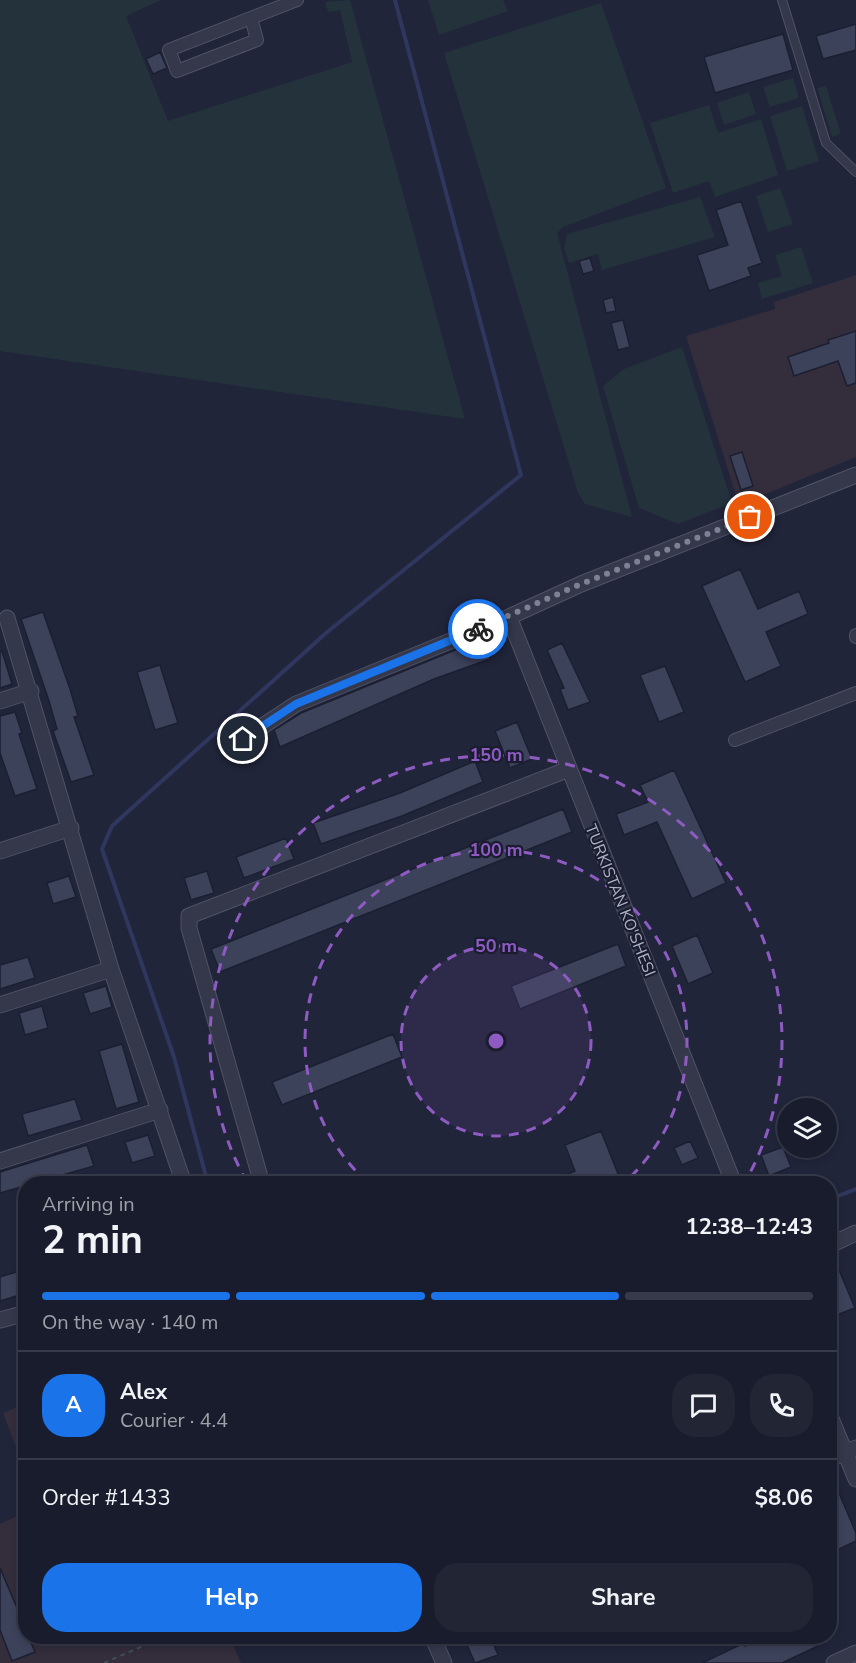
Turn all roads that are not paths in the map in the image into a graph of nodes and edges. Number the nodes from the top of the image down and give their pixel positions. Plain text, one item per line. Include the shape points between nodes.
1 (297, 0) edge
2 (782, 0) edge
3 (251, 18) junction
4 (856, 172) edge
5 (856, 475) edge
6 (509, 617) junction
7 (8, 618) dead end
8 (31, 691) junction
9 (856, 693) edge
10 (0, 701) edge
11 (243, 739) dead end
12 (735, 741) dead end
13 (569, 769) junction
14 (71, 828) junction
15 (0, 850) edge
16 (111, 969) junction
17 (0, 1005) edge
18 (160, 1110) junction
19 (0, 1161) edge
20 (181, 1176) edge
21 (260, 1176) edge
22 (731, 1176) edge
23 (856, 1233) edge
24 (837, 1242) edge
25 (18, 1315) edge
26 (0, 1320) edge
27 (837, 1428) edge
28 (850, 1450) edge
29 (856, 1479) edge
30 (436, 1644) edge
31 (856, 1653) edge
32 (444, 1663) edge
33 (834, 1663) edge

1 - 3 street
2 - 4 lane via 826,142
3 - 3 street via 169,50 177,71 257,40
5 - 6 street via 581,584
6 - 11 street via 296,704
6 - 13 street, TURKISTAN KO'SHESI
7 - 8 street
8 - 10 street
8 - 14 street
9 - 12 street
13 - 21 street via 189,916 189,928
13 - 22 street, TURKISTAN KO'SHESI
14 - 15 street
14 - 16 street
16 - 17 street
16 - 18 street
18 - 19 street
18 - 20 street
23 - 24 street
25 - 26 street
27 - 28 street
28 - 29 street
30 - 32 street
31 - 33 street

